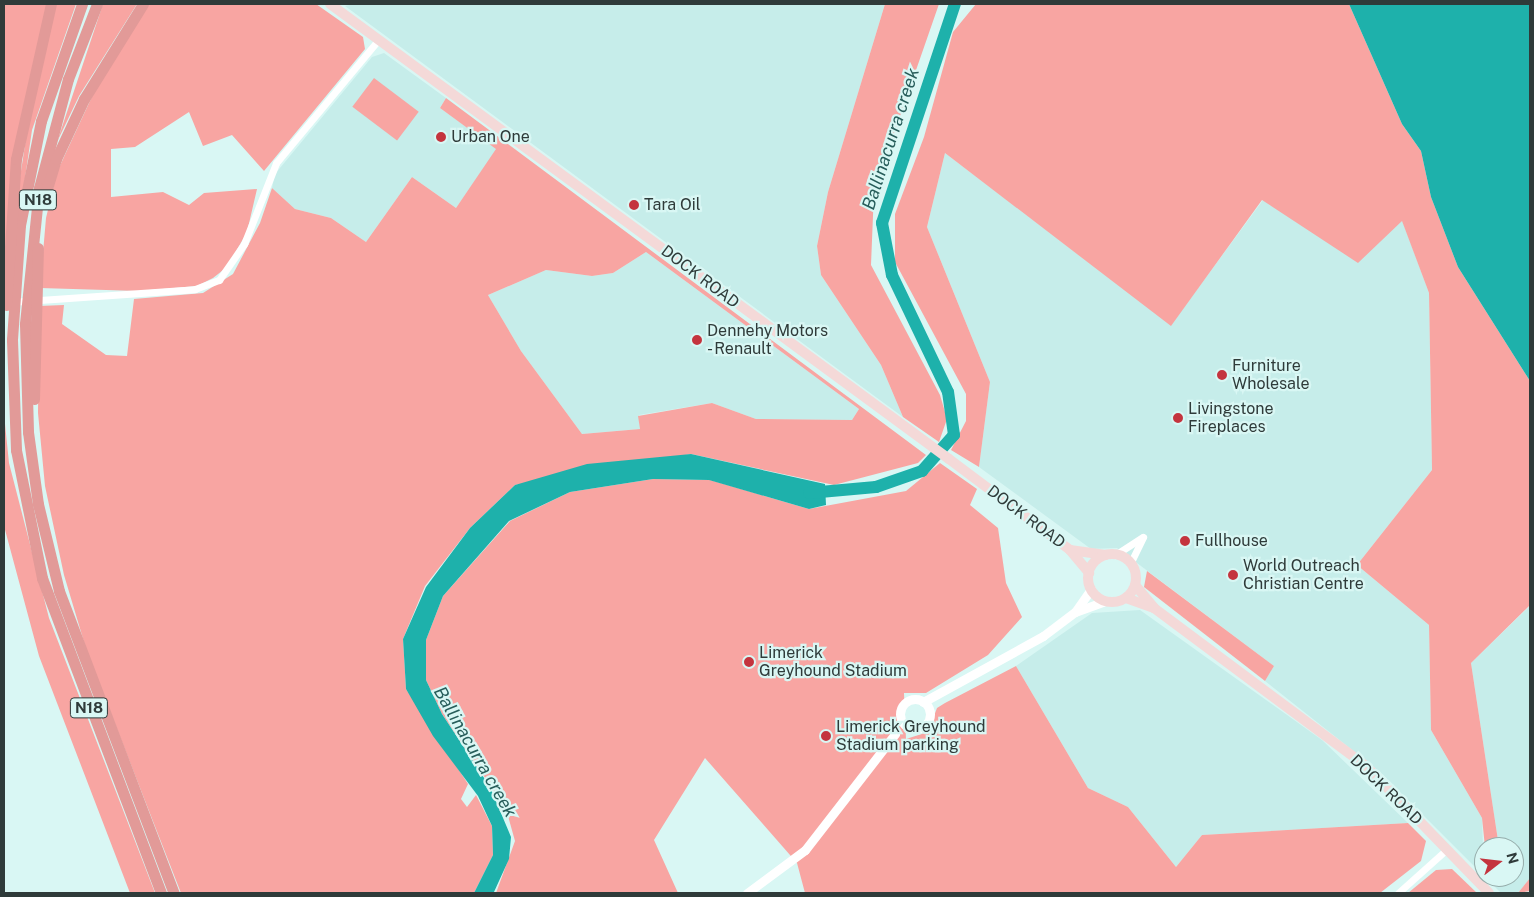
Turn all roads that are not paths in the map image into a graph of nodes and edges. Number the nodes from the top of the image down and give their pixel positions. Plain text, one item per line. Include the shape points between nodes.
1 (51, 4) edge
2 (82, 4) edge
3 (97, 4) edge
4 (143, 4) edge
5 (330, 4) edge
6 (378, 40) junction
7 (39, 226) junction
8 (4, 303) edge
9 (25, 324) junction
10 (28, 519) junction
11 (1070, 550) junction
12 (1111, 555) junction
13 (1130, 564) junction
14 (1089, 574) junction
15 (1136, 585) junction
16 (1091, 589) junction
17 (1126, 598) junction
18 (1106, 602) junction
19 (1154, 608) junction
20 (1075, 612) junction
21 (67, 615) junction
22 (939, 694) junction
23 (923, 702) junction
24 (929, 711) junction
25 (900, 718) junction
26 (914, 729) junction
27 (896, 734) junction
28 (1446, 850) junction
29 (161, 893) edge
30 (174, 893) edge
31 (747, 893) edge
32 (1398, 893) edge
33 (1489, 893) edge

1 - 10 highway, N18 via 16,159 6,274 7,427
2 - 10 highway, N18 via 41,121 20,225 12,379
3 - 9 highway, N18 via 48,146 32,235
4 - 7 highway, N18 via 84,99 56,159
5 - 6 main road, DOCK ROAD
6 - 8 street via 276,163 244,244 219,280 195,289
6 - 11 main road, DOCK ROAD
7 - 9 highway, N18
7 - 21 highway, N18 via 32,357 34,427 41,492
9 - 21 highway, N18 via 36,488
10 - 29 highway, N18 via 60,632
11 - 12 main road, DOCK ROAD
11 - 14 main road, DOCK ROAD
12 - 13 main road
12 - 13 street via 1143,537
12 - 14 main road via 1095,562
13 - 15 main road
14 - 16 main road
15 - 17 main road
15 - 19 main road, DOCK ROAD
16 - 18 main road
16 - 20 street
17 - 18 main road
17 - 19 main road, DOCK ROAD
18 - 20 street
19 - 28 main road, DOCK ROAD via 1367,767
20 - 22 street via 1043,636
21 - 30 highway, N18
22 - 23 street
22 - 24 street
23 - 24 street
23 - 25 street via 906,702
24 - 26 street via 927,722
25 - 26 street
25 - 27 street
26 - 27 street
27 - 31 street via 805,850
28 - 32 street
28 - 33 main road, DOCK ROAD

